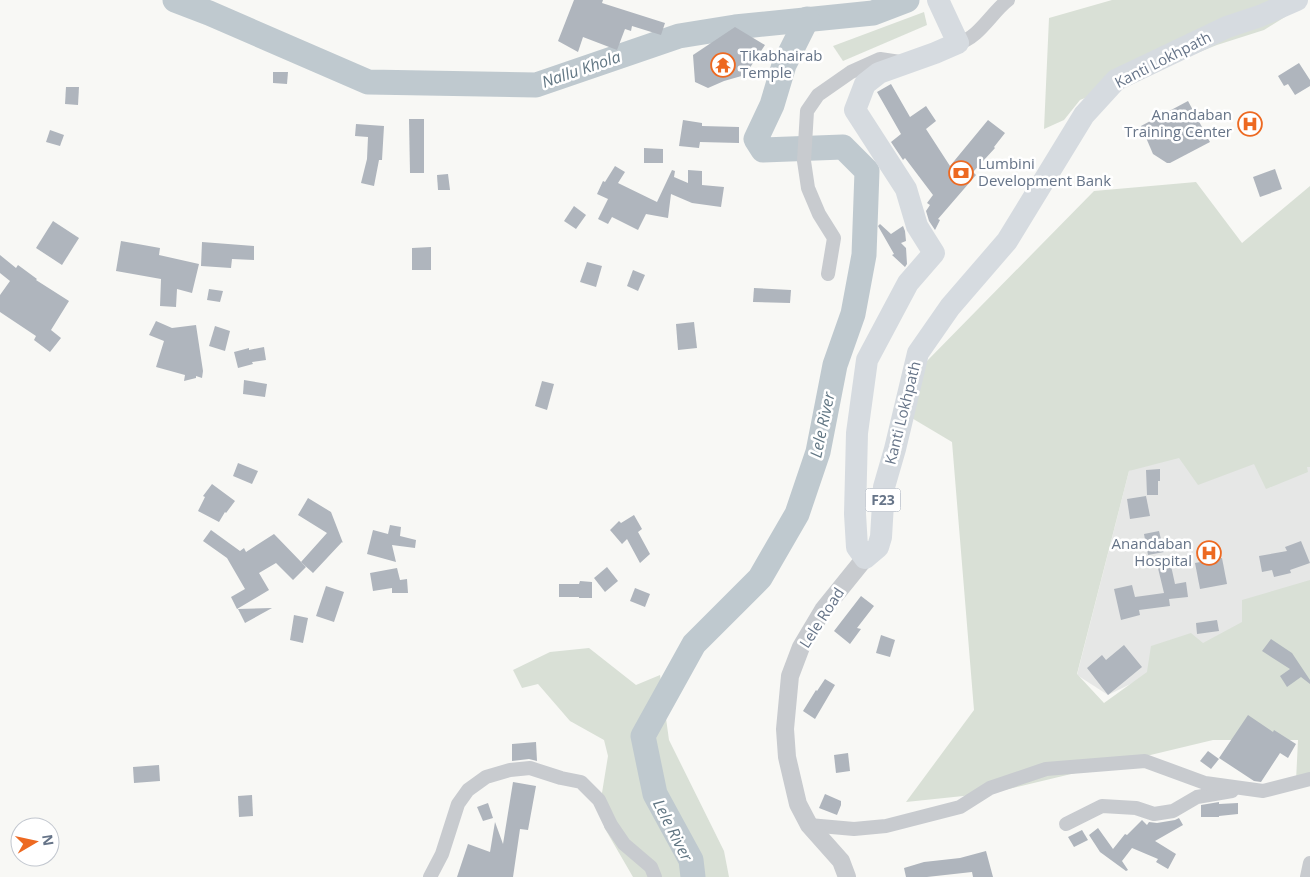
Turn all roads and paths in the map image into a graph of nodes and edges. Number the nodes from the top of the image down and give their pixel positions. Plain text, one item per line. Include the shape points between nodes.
1 (938, 0) edge
2 (1008, 0) edge
3 (1297, 0) edge
4 (958, 43) junction
5 (907, 64) junction
6 (828, 274) dead end
7 (865, 558) junction
8 (1310, 779) edge
9 (1245, 788) junction
10 (1066, 824) dead end
11 (809, 825) junction
12 (1310, 863) edge
13 (430, 877) edge
14 (654, 877) edge
15 (847, 877) edge
16 (1308, 877) edge

1 - 4 main road
2 - 4 street via 975,34
3 - 7 main road, Kanti Lokhpath / F23 via 1227,27 1116,80 1084,116 1007,240 950,308 918,353 884,487 880,542
4 - 5 main road, F23
5 - 6 street via 880,59 851,72 818,95 807,111 804,162 808,188 834,238
5 - 7 main road, F23 via 879,73 864,84 855,110 906,189 916,226 934,252 908,283 867,360 858,433 855,514 857,547
7 - 11 street, Lele Road via 823,610 801,647 790,676 785,729 787,757 798,804
8 - 9 street via 1263,791
9 - 10 street via 1197,797 1173,811 1154,814 1136,808 1102,806
9 - 11 street via 1205,783 1145,761 1056,768 990,788 960,808 886,826 854,829
11 - 15 street, Lele Road via 841,861
12 - 16 street
13 - 14 street via 442,854 458,804 468,790 486,777 530,768 581,782 600,800 624,844 651,867

